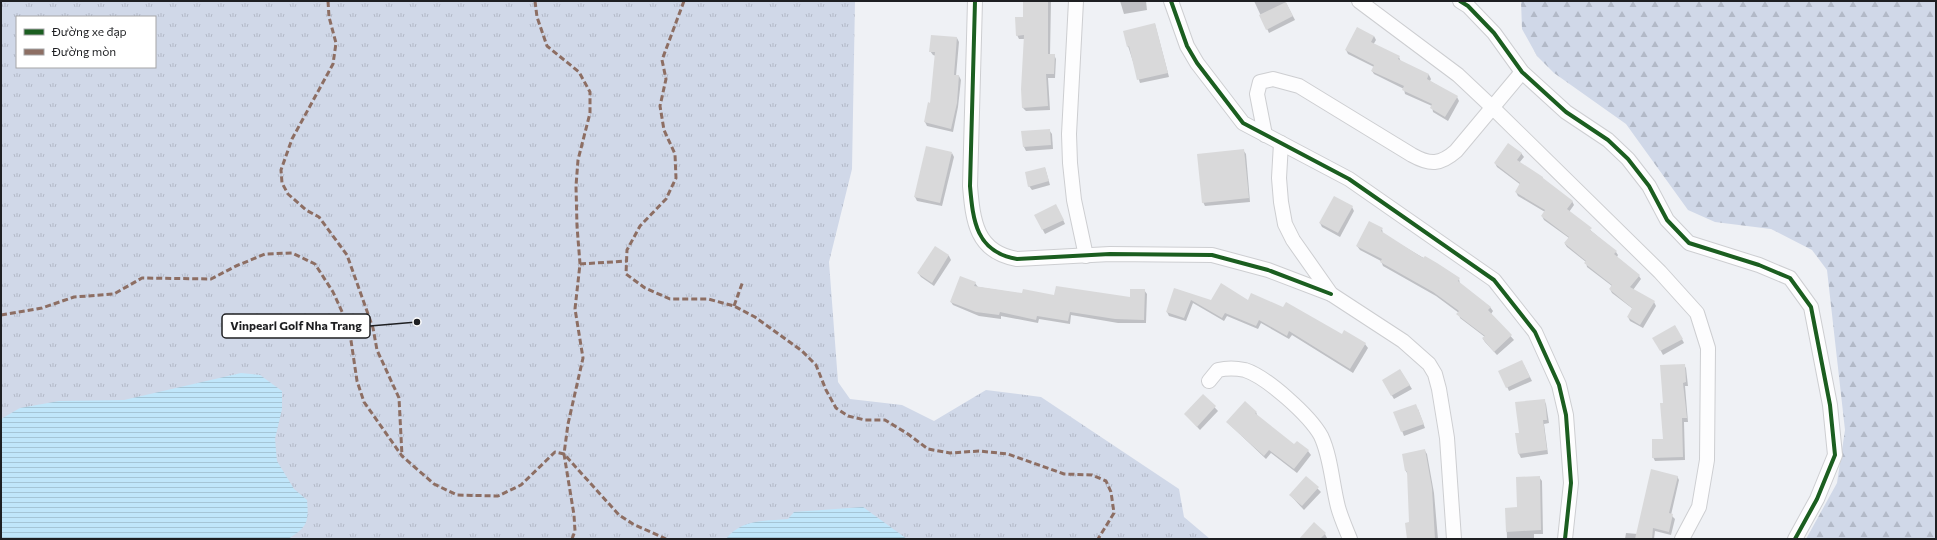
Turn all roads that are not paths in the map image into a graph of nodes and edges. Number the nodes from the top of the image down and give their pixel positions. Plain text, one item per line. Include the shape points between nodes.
1 (975, 1) edge
2 (1076, 1) edge
3 (1171, 1) edge
4 (1359, 1) edge
5 (1460, 1) edge
6 (1522, 72) junction
7 (1492, 107) junction
8 (1265, 135) junction
9 (1281, 143) junction
10 (1086, 256) junction
11 (1331, 294) junction
12 (1209, 381) dead end
13 (1350, 539) edge
14 (1454, 539) edge
15 (1565, 539) edge
16 (1682, 539) edge
17 (1795, 539) edge

1 - 10 street via 970,186 972,211 978,231 987,246 1007,257 1029,259
2 - 10 street via 1070,164 1074,200
3 - 8 street via 1187,46 1197,63 1243,123
4 - 7 street via 1458,75
5 - 6 street via 1494,33
6 - 7 street
6 - 17 street via 1566,112 1608,140 1628,159 1649,186 1667,220 1689,243 1759,265 1790,278 1811,307 1830,405 1835,455 1817,499
7 - 8 street via 1456,151 1434,163 1412,155 1299,86 1266,79 1260,82 1257,94
7 - 16 street via 1655,266 1697,313 1708,348 1707,460 1699,507
8 - 9 street
9 - 11 street via 1279,178 1285,224 1293,240
9 - 15 street via 1349,179 1494,280 1535,332 1559,386 1566,415 1571,483
10 - 11 street via 1212,255 1268,270
11 - 14 street via 1403,341 1429,364 1435,374 1440,389 1447,438
12 - 13 street via 1218,370 1232,368 1246,371 1288,398 1304,415 1320,435 1327,454 1338,509

